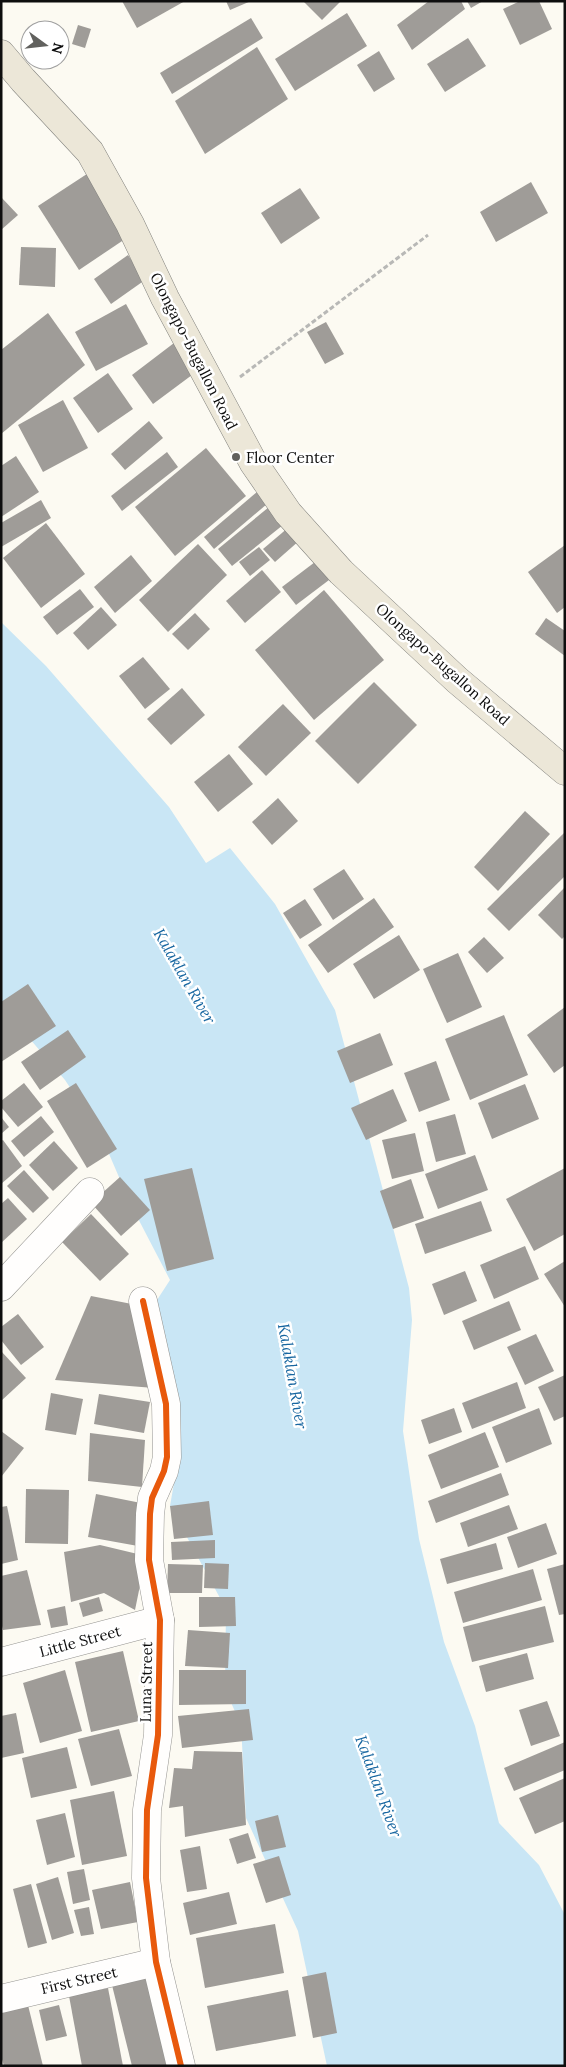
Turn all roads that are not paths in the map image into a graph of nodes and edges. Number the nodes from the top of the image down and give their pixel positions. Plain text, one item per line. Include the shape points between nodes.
1 (1, 54) edge
2 (565, 771) edge
3 (90, 1192) dead end
4 (1, 1287) edge
5 (143, 1301) dead end
6 (160, 1620) junction
7 (1, 1662) edge
8 (156, 1962) junction
9 (1, 1999) edge
10 (181, 2066) edge

1 - 2 main road, Olongapo-Bugallon Road via 90,152 252,462 288,513 341,572 457,680
3 - 4 street
5 - 6 street, Luna Street via 166,1404 167,1457 152,1498 148,1539
6 - 7 street, Little Street
6 - 8 street, Luna Street via 158,1735 147,1810 146,1878
8 - 9 street, First Street
8 - 10 street, Luna Street

